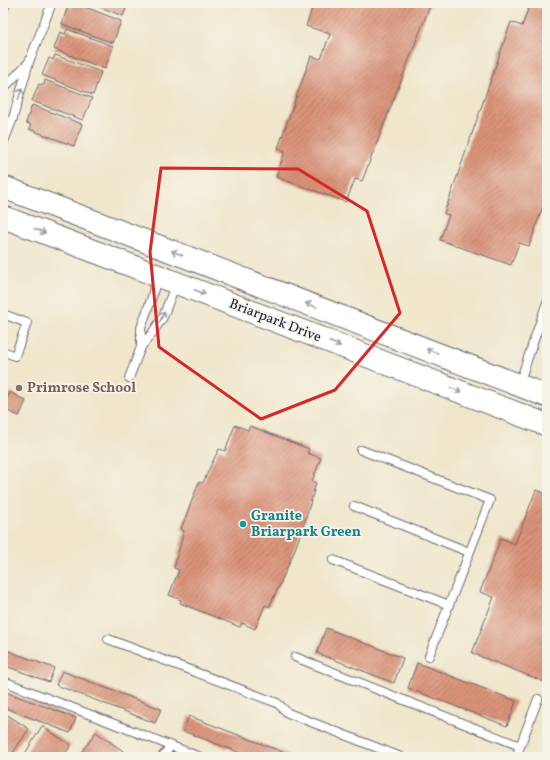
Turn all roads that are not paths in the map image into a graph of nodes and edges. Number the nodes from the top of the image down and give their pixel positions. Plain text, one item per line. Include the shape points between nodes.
1 (52, 3) edge
2 (29, 62) junction
3 (3, 89) edge
4 (5, 135) edge
5 (3, 144) edge
6 (3, 187) edge
7 (3, 218) edge
8 (167, 279) junction
9 (547, 302) edge
10 (3, 314) edge
11 (141, 347) junction
12 (3, 351) edge
13 (129, 378) dead end
14 (518, 385) junction
15 (547, 396) edge
16 (547, 425) edge
17 (361, 450) dead end
18 (354, 506) dead end
19 (469, 552) junction
20 (332, 560) dead end
21 (449, 605) junction
22 (108, 639) dead end
23 (429, 656) dead end
24 (295, 657) dead end
25 (3, 681) edge
26 (538, 699) dead end
27 (171, 746) junction
28 (520, 746) junction
29 (162, 757) edge
30 (200, 757) edge
31 (401, 757) edge
32 (516, 757) edge

1 - 2 lane
2 - 3 lane
4 -> 2 lane via 13,118
4 - 5 lane
14 -> 6 street, Briarpark Drive
7 -> 8 street, Briarpark Drive
8 - 11 lane via 152,297 141,328
11 -> 8 lane via 163,317
8 -> 16 street, Briarpark Drive
9 - 14 lane
10 - 12 lane via 27,323 14,356
11 - 13 lane
14 - 15 street, Briarpark Drive
17 - 19 lane via 490,500
18 - 19 lane
19 - 21 lane
20 - 21 lane
21 - 23 lane
22 - 31 lane via 277,703 288,713
24 - 28 lane
25 - 27 lane
26 - 28 lane
27 - 29 lane
27 - 30 lane
28 - 32 lane

